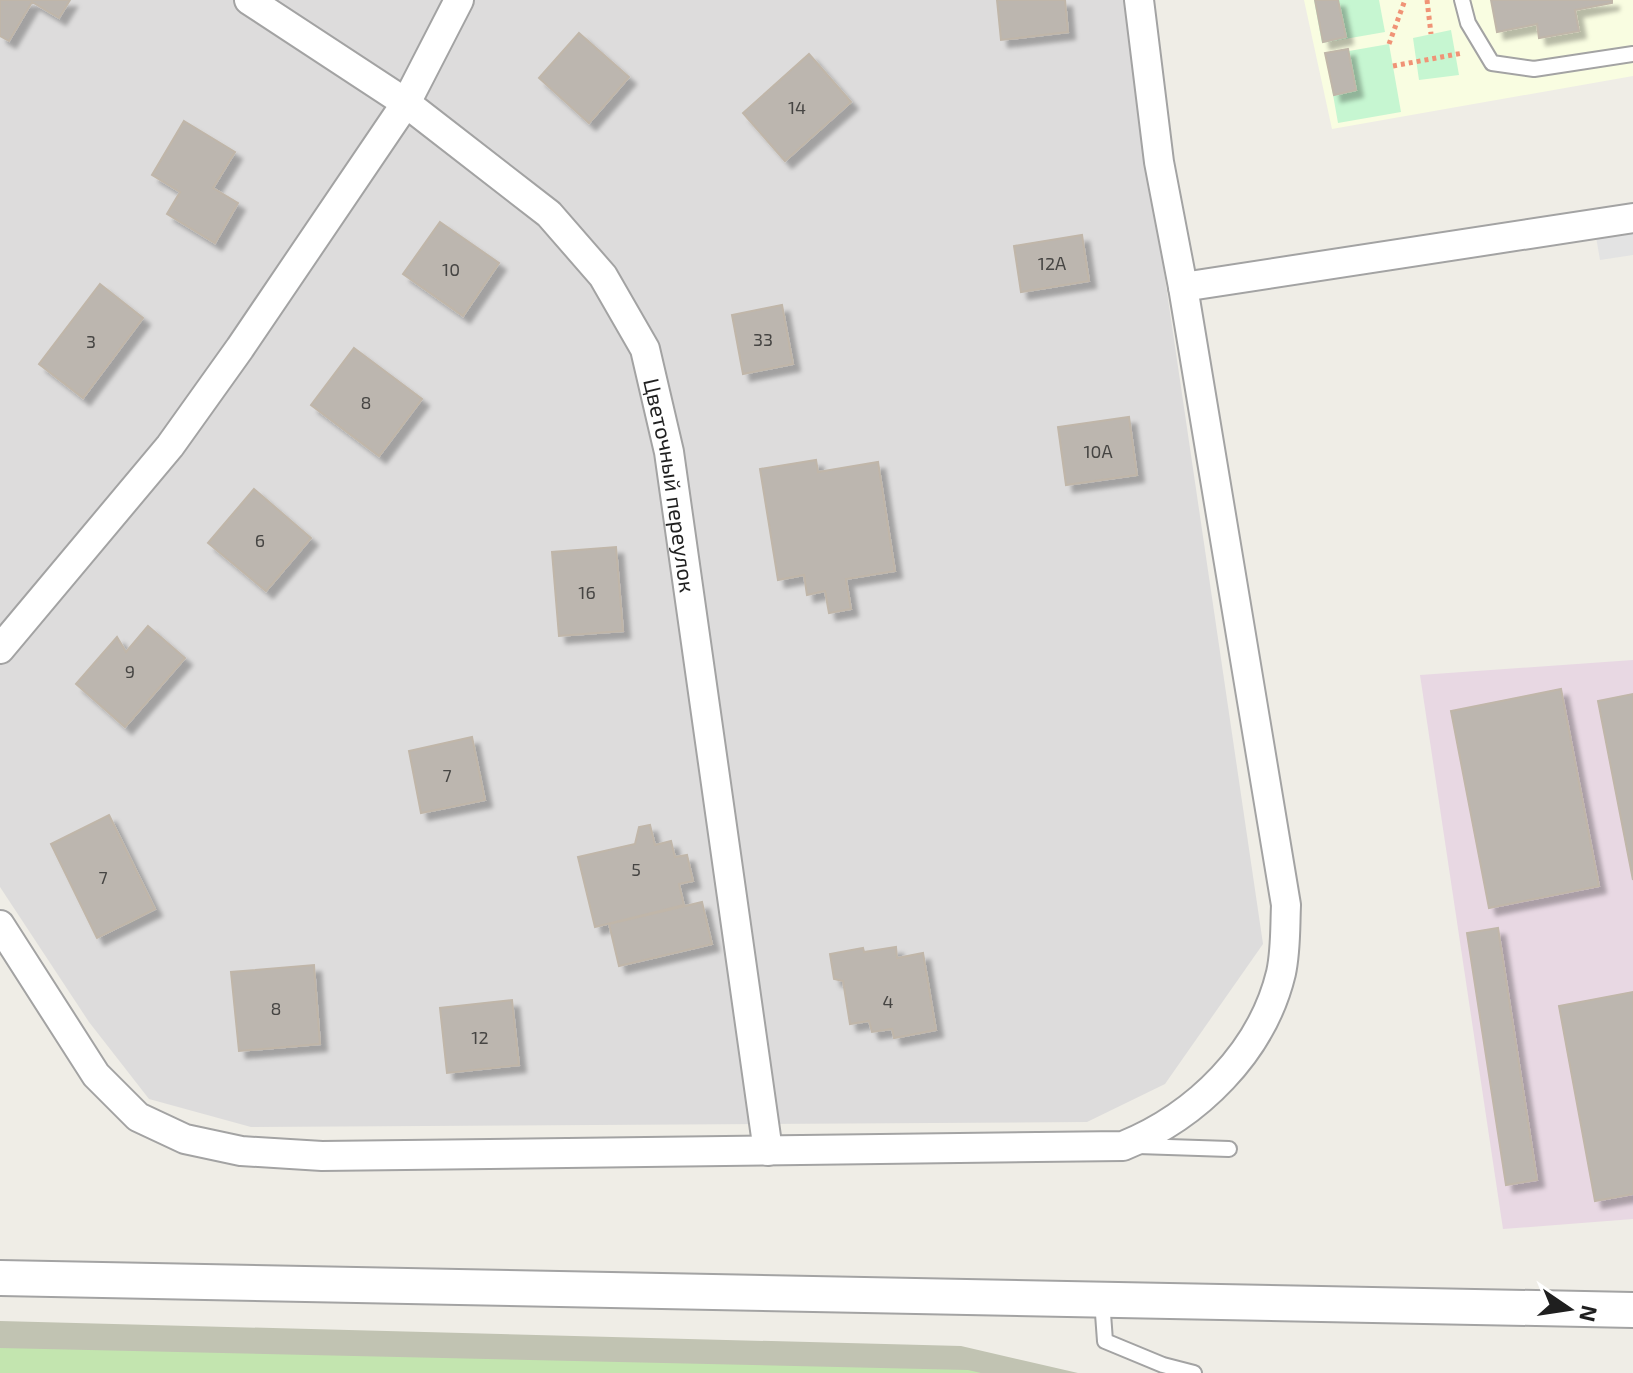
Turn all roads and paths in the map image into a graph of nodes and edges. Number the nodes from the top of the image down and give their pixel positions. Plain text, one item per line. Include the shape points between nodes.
1 (249, 0) edge
2 (459, 0) edge
3 (1139, 0) edge
4 (1405, 0) edge
5 (1427, 0) edge
6 (1462, 0) edge
7 (1431, 34) dead end
8 (1389, 44) dead end
9 (1484, 49) junction
10 (1633, 54) edge
11 (1393, 66) dead end
12 (406, 103) junction
13 (1633, 218) edge
14 (1183, 287) junction
15 (0, 649) edge
16 (0, 925) edge
17 (1123, 1146) junction
18 (1229, 1149) dead end
19 (768, 1151) junction
20 (0, 1278) edge
21 (1102, 1299) junction
22 (1633, 1310) edge
23 (1194, 1373) edge

1 - 12 street, Цветочный переулок
2 - 12 street
3 - 14 street via 1159,162
4 - 8 path
5 - 7 path
6 - 9 lane
9 - 10 lane via 1492,63 1534,69
9 - 11 path
12 - 15 street via 170,446
12 - 19 street, Цветочный переулок via 549,214 603,276 645,349 671,467
13 - 14 street
14 - 17 street via 1286,905 1285,944 1271,1002 1246,1050 1188,1111
16 - 19 street via 96,1075 138,1117 185,1139 241,1151 322,1156
17 - 18 lane
17 - 19 street
20 - 21 street
21 - 22 street
21 - 23 lane via 1105,1341

